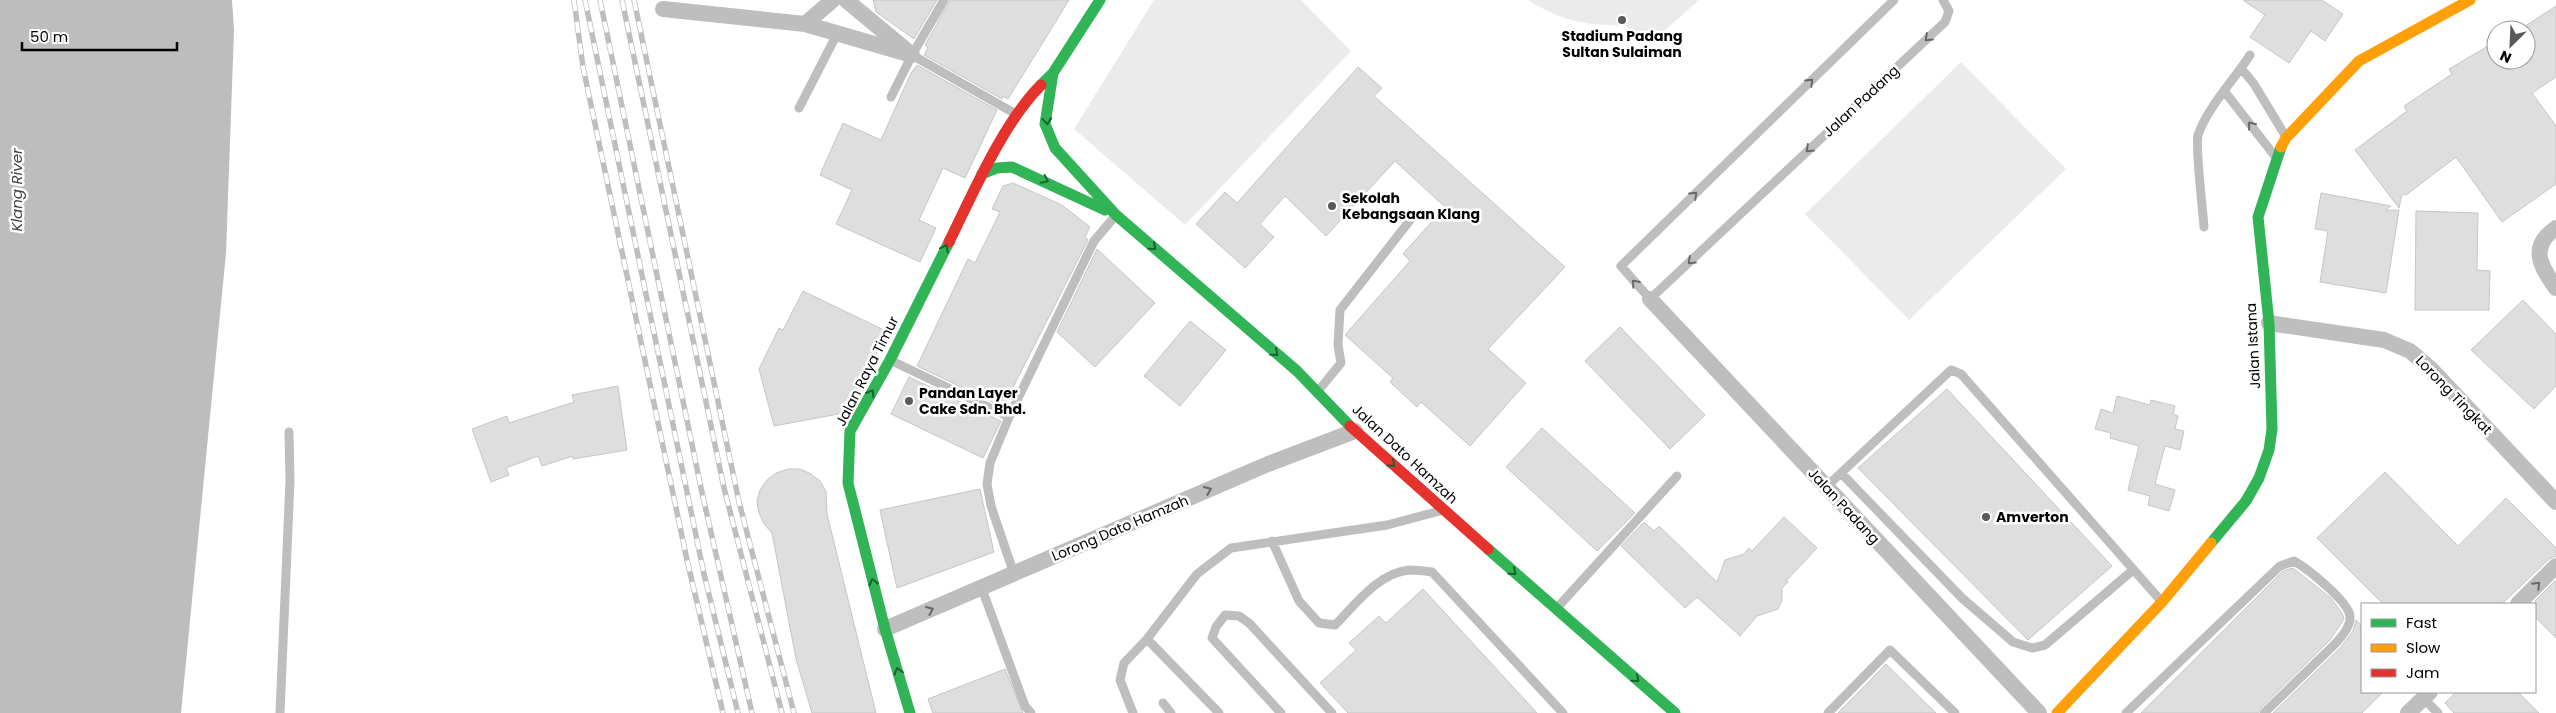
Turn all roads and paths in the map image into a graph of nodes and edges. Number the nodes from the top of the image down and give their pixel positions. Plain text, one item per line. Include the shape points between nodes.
1 (833, 0) edge
2 (846, 0) edge
3 (944, 0) edge
4 (1100, 0) edge
5 (1894, 0) edge
6 (1943, 0) edge
7 (2470, 0) edge
8 (671, 6) edge
9 (805, 24) junction
10 (837, 34) junction
11 (912, 55) junction
12 (2250, 55) dead end
13 (2241, 68) junction
14 (1053, 73) junction
15 (2225, 92) junction
16 (891, 96) dead end
17 (799, 108) dead end
18 (1017, 115) junction
19 (2286, 138) junction
20 (2276, 158) junction
21 (982, 174) junction
22 (1116, 215) junction
23 (1414, 215) dead end
24 (2204, 228) dead end
25 (2556, 228) edge
26 (2556, 288) edge
27 (1650, 299) junction
28 (2269, 323) junction
29 (890, 360) junction
30 (1317, 391) junction
31 (1009, 417) junction
32 (1355, 431) junction
33 (289, 432) dead end
34 (1841, 473) junction
35 (1677, 476) dead end
36 (1826, 487) junction
37 (2556, 502) edge
38 (1443, 510) junction
39 (1272, 541) junction
40 (2556, 566) edge
41 (2133, 570) junction
42 (1014, 574) junction
43 (982, 588) junction
44 (2162, 602) junction
45 (2519, 603) edge
46 (1556, 609) junction
47 (885, 629) junction
48 (1147, 639) junction
49 (2426, 695) edge
50 (1163, 703) dead end
51 (280, 713) edge
52 (910, 713) edge
53 (1031, 713) edge
54 (1133, 713) edge
55 (1172, 713) edge
56 (1219, 713) edge
57 (1281, 713) edge
58 (1332, 713) edge
59 (1563, 713) edge
60 (1675, 713) edge
61 (1828, 713) edge
62 (1955, 713) edge
63 (2039, 713) edge
64 (2057, 713) edge
65 (2126, 713) edge
66 (2264, 713) edge
67 (2408, 713) edge
68 (2438, 713) edge

1 - 9 street
2 - 11 street
3 - 11 lane
4 - 14 main road
27 -> 5 lane, Jalan Padang via 1621,266
6 -> 27 lane, Jalan Padang via 1949,11 1945,22
7 - 19 main road, Jalan Istana via 2359,61
8 - 9 street
9 - 10 street
10 - 11 street
10 - 17 lane
11 - 16 lane
11 - 18 lane
12 - 13 lane
13 - 15 lane
13 - 19 lane
14 - 18 main road, Jalan Raya Timur via 1027,99
14 -> 22 main road via 1045,124 1055,148
20 -> 15 lane
15 - 24 lane via 2210,110 2197,137
18 - 21 main road, Jalan Raya Timur
19 - 20 main road, Jalan Istana
20 - 28 main road, Jalan Istana via 2258,217
21 -> 22 main road via 1012,167
29 -> 21 main road, Jalan Raya Timur
22 -> 30 main road, Jalan Dato Hamzah
22 - 31 lane via 1094,240
23 - 30 lane via 1340,310 1338,344 1341,363
25 - 26 street via 2546,236 2538,258
27 - 36 street, Jalan Padang
28 - 37 street, Lorong Tingkat via 2384,340 2410,351 2430,368
28 - 44 main road, Jalan Istana via 2272,429 2259,478 2246,501
29 - 31 lane
47 -> 29 main road, Jalan Raya Timur via 848,483 850,431
30 - 32 main road, Jalan Dato Hamzah
31 - 42 lane via 990,463 987,484
32 -> 38 main road, Jalan Dato Hamzah
42 -> 32 street, Lorong Dato Hamzah via 1268,464
33 - 51 lane via 290,480
34 - 36 lane
34 - 41 lane via 1962,598 2019,645 2032,648 2045,645
34 - 41 lane via 1951,370 1961,374
35 - 46 lane
36 - 63 street, Jalan Padang
38 - 39 lane via 1387,525
38 -> 46 main road, Jalan Dato Hamzah
39 - 48 lane via 1231,548 1197,574
39 - 59 lane via 1299,601 1319,623 1334,625 1391,574 1410,570 1432,572
45 -> 40 street
41 - 44 lane
42 - 43 street, Lorong Dato Hamzah
47 -> 43 street, Lorong Dato Hamzah
43 - 53 lane via 1025,706
44 - 64 main road, Jalan Istana
46 -> 60 main road, Jalan Dato Hamzah
52 -> 47 main road, Jalan Raya Timur
48 - 54 lane via 1124,663 1120,680
48 - 56 lane
49 - 67 street
49 - 68 lane
50 - 55 lane
57 - 58 lane via 1212,638 1225,615 1239,616 1249,623
61 - 62 lane via 1890,650
65 - 66 lane via 2280,566 2294,561 2307,568 2347,607 2350,618 2345,632 2335,644

